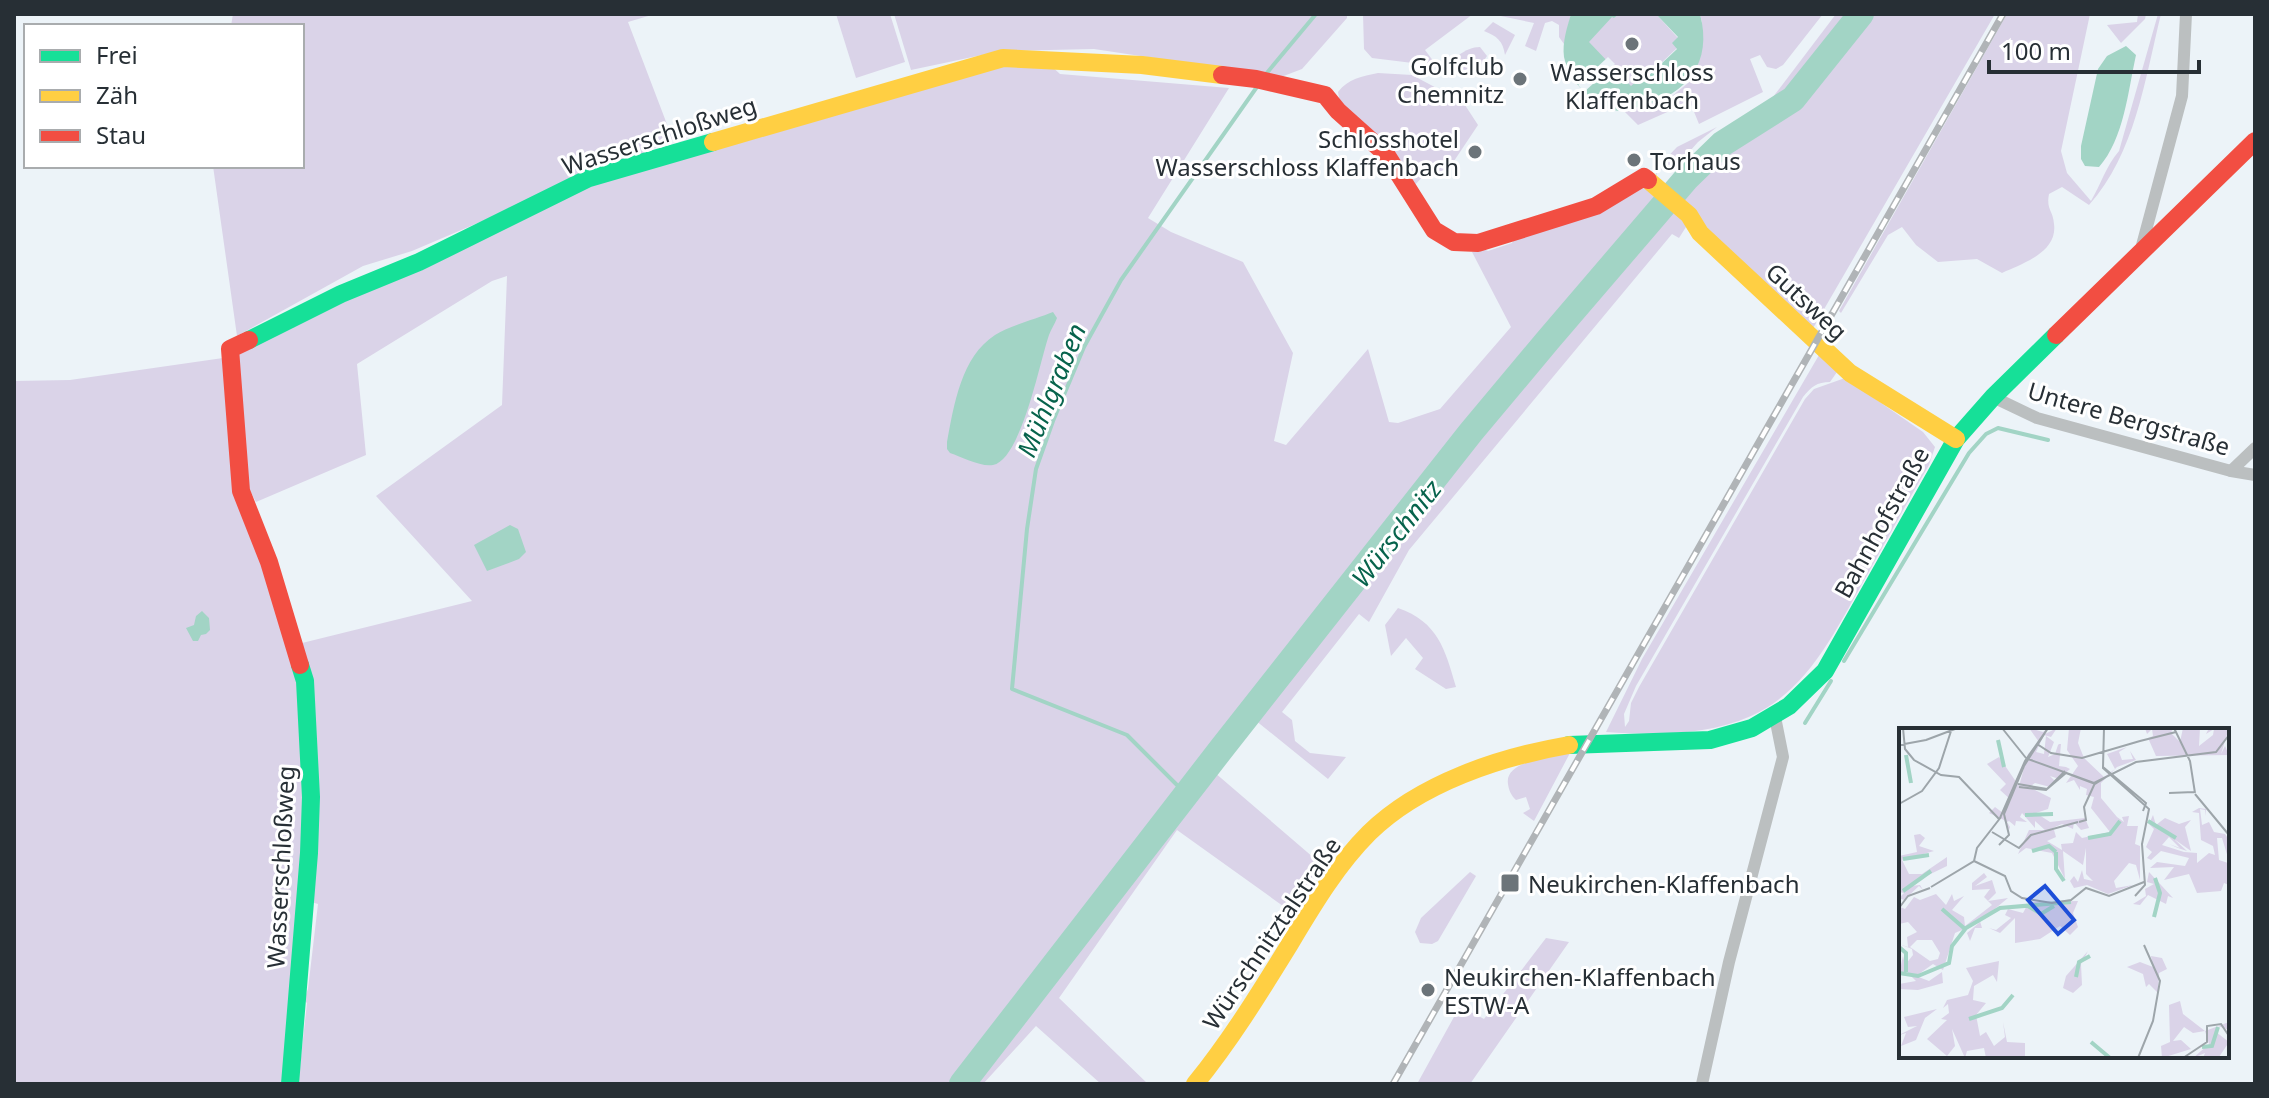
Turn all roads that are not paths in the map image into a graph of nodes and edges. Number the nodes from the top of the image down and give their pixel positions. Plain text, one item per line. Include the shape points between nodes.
1 (2186, 14) edge
2 (2255, 141) edge
3 (1648, 181) joint
4 (2140, 253) junction
5 (1993, 397) junction
6 (1956, 439) junction
7 (2255, 448) edge
8 (2231, 471) junction
9 (2255, 475) edge
10 (1775, 717) junction
11 (1478, 771) joint
12 (290, 1084) edge
13 (1195, 1084) edge
14 (1702, 1084) edge

1 - 4 street via 2182,96
2 - 4 street, Bahnhofstraße
3 - 6 street, Gutsweg via 1850,373
3 - 12 street, Wasserschloßweg via 1596,206 1461,245 1434,230 1386,154 1325,95 1261,80 1142,65 1003,58 589,178 230,349 241,491 305,681 309,853
4 - 5 street, Bahnhofstraße
5 - 6 street, Bahnhofstraße
5 - 8 street, Untere Bergstraße via 2037,418
6 - 10 street, Bahnhofstraße via 1825,671
7 - 8 street
8 - 9 street, Untere Bergstraße
10 - 11 street, Bahnhofstraße via 1742,734 1701,741 1578,744
10 - 14 street via 1783,757
11 - 13 street, Würschnitztalstraße via 1411,801 1355,848

